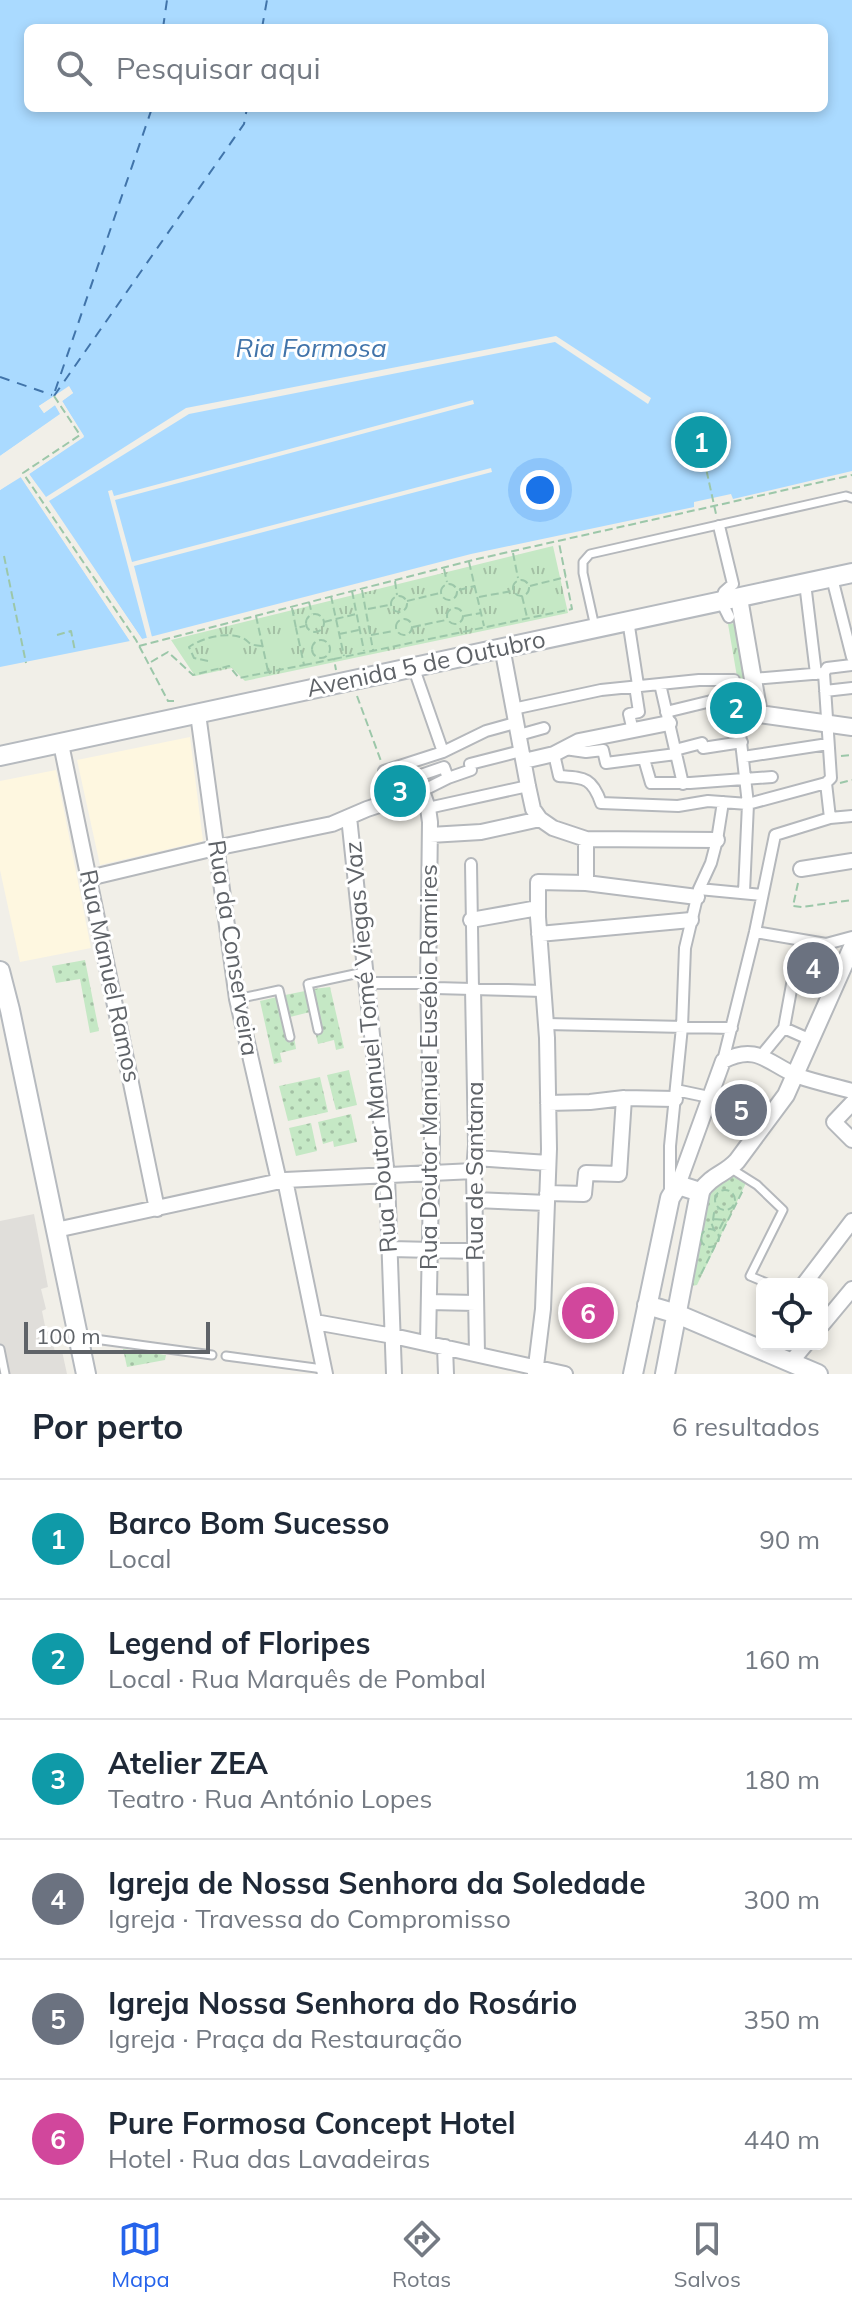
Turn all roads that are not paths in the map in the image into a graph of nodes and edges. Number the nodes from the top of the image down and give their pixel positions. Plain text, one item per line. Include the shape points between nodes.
1 (852, 498) edge
2 (719, 526) junction
3 (852, 573) edge
4 (832, 578) junction
5 (805, 583) junction
6 (730, 605) junction
7 (628, 620) junction
8 (595, 628) junction
9 (502, 647) junction
10 (852, 657) edge
11 (852, 665) edge
12 (413, 666) junction
13 (820, 674) junction
14 (753, 679) junction
15 (660, 684) junction
16 (637, 686) junction
17 (852, 688) edge
18 (825, 691) junction
19 (736, 695) junction
20 (738, 709) junction
21 (198, 714) junction
22 (759, 714) junction
23 (668, 718) junction
24 (516, 722) junction
25 (826, 723) junction
26 (852, 727) edge
27 (544, 728) dead end
28 (633, 731) junction
29 (742, 742) junction
30 (61, 744) junction
31 (828, 744) junction
32 (443, 752) junction
33 (559, 752) junction
34 (676, 752) junction
35 (0, 756) edge
36 (522, 756) junction
37 (743, 757) junction
38 (644, 759) junction
39 (384, 771) road end
40 (772, 777) dead end
41 (448, 778) junction
42 (746, 780) junction
43 (667, 783) junction
44 (826, 783) junction
45 (683, 784) junction
46 (389, 786) dead end
47 (528, 786) junction
48 (422, 791) junction
49 (723, 802) junction
50 (748, 804) junction
51 (666, 806) junction
52 (428, 808) junction
53 (852, 816) edge
54 (349, 817) junction
55 (830, 818) junction
56 (540, 819) junction
57 (430, 835) junction
58 (586, 839) junction
59 (717, 840) junction
60 (215, 848) junction
61 (852, 861) edge
62 (471, 864) dead end
63 (801, 869) road end
64 (89, 878) junction
65 (586, 883) junction
66 (744, 892) junction
67 (698, 893) junction
68 (762, 895) junction
69 (538, 908) junction
70 (471, 920) junction
71 (691, 920) junction
72 (755, 932) junction
73 (539, 934) junction
74 (852, 937) edge
75 (800, 941) junction
76 (852, 947) edge
77 (0, 971) edge
78 (365, 978) junction
79 (428, 986) junction
80 (473, 989) junction
81 (543, 991) junction
82 (237, 999) junction
83 (546, 1024) junction
84 (682, 1027) junction
85 (732, 1028) junction
86 (784, 1028) junction
87 (318, 1030) dead end
88 (290, 1037) dead end
89 (811, 1040) junction
90 (761, 1056) junction
91 (723, 1061) junction
92 (796, 1075) junction
93 (852, 1091) edge
94 (675, 1094) junction
95 (709, 1097) junction
96 (624, 1098) junction
97 (548, 1103) junction
98 (852, 1103) edge
99 (852, 1140) edge
100 (549, 1156) junction
101 (475, 1165) junction
102 (730, 1168) junction
103 (430, 1173) junction
104 (387, 1177) junction
105 (282, 1180) junction
106 (674, 1191) junction
107 (700, 1192) junction
108 (547, 1198) junction
109 (475, 1200) junction
110 (157, 1209) junction
111 (852, 1221) edge
112 (56, 1230) junction
113 (391, 1249) junction
114 (429, 1250) junction
115 (475, 1251) junction
116 (809, 1278) edge
117 (756, 1279) edge
118 (852, 1289) edge
119 (429, 1302) junction
120 (476, 1303) junction
121 (647, 1305) junction
122 (677, 1314) junction
123 (828, 1318) edge
124 (315, 1322) junction
125 (641, 1328) junction
126 (672, 1335) junction
127 (78, 1336) junction
128 (393, 1336) junction
129 (756, 1342) edge
130 (428, 1343) junction
131 (445, 1347) junction
132 (0, 1349) edge
133 (771, 1350) edge
134 (801, 1350) edge
135 (477, 1354) junction
136 (212, 1355) dead end
137 (226, 1356) dead end
138 (791, 1362) junction
139 (536, 1371) edge
140 (324, 1372) edge
141 (5, 1374) edge
142 (86, 1374) edge
143 (394, 1374) edge
144 (446, 1374) edge
145 (565, 1374) edge
146 (633, 1374) edge
147 (665, 1374) edge
148 (818, 1374) edge

1 - 2 lane
2 - 6 street via 733,584 724,592
2 - 8 lane via 586,556 583,573
3 - 4 main road, Avenida 5 de Outubro
4 - 5 main road, Avenida 5 de Outubro
4 - 10 street
5 - 6 main road, Avenida 5 de Outubro
5 - 13 street
6 - 7 main road, Avenida 5 de Outubro
6 - 14 street
7 - 8 main road, Avenida 5 de Outubro
7 - 16 street
8 - 9 main road, Avenida 5 de Outubro
9 - 12 main road, Avenida 5 de Outubro
9 - 24 street
11 - 13 street
12 - 21 main road, Avenida 5 de Outubro
12 - 32 street
13 - 14 street
13 - 18 street
14 - 22 street
15 - 16 street
15 - 19 street via 734,680
15 - 23 street
16 - 24 street via 601,690
16 - 28 street via 639,712 629,714
17 - 18 street
18 - 25 street
19 - 20 street
19 - 23 street
20 - 22 street
20 - 29 street
21 - 30 main road, Avenida 5 de Outubro
21 - 60 street, Rua da Conserveira
22 - 25 street
23 - 28 street
23 - 34 street
24 - 27 street
24 - 32 street
24 - 36 street
25 - 26 street
25 - 31 street
28 - 33 street via 579,741
29 - 34 street via 703,748 702,743
29 - 37 street
30 - 35 main road, Avenida 5 de Outubro
30 - 64 street, Rua Manuel Ramos
31 - 37 street
31 - 44 street via 831,778
32 - 39 street
33 - 36 street
33 - 38 street via 603,750 606,763
33 - 51 street via 559,776 583,778 595,786 601,803
34 - 38 street
34 - 45 street
36 - 41 street via 470,764 471,770
36 - 47 street
37 - 42 street
38 - 43 street via 651,783
40 - 42 street
41 - 46 street via 444,767
41 - 48 street
42 - 45 street
42 - 50 street
43 - 45 street
43 - 51 street
44 - 50 street
44 - 55 street
47 - 52 street
47 - 56 street
48 - 52 street, Rua Doutor Manuel Eusébio Ramires
48 - 54 street
49 - 50 street
49 - 51 street
49 - 59 street
50 - 66 street
52 - 57 street, Rua Doutor Manuel Eusébio Ramires
53 - 55 street
54 - 60 street
54 - 78 street, Rua Doutor Manuel Tomé Viegas Vaz
55 - 68 street via 775,835
56 - 57 street via 481,832
56 - 58 street
57 - 79 street, Rua Doutor Manuel Eusébio Ramires
58 - 59 street
58 - 65 street
59 - 67 street
60 - 64 street
60 - 82 street, Rua da Conserveira
61 - 63 street
62 - 70 street
64 - 110 street, Rua Manuel Ramos
65 - 67 street
65 - 69 street via 538,882
66 - 67 street
66 - 68 street
67 - 71 street
68 - 72 street
69 - 70 street
69 - 73 street
70 - 80 street
71 - 73 street
71 - 84 street
72 - 75 street
72 - 85 street
73 - 81 street
74 - 75 street via 826,944
75 - 86 street
76 - 89 street
77 - 112 main road
78 - 79 street
78 - 87 lane via 308,984
78 - 104 street, Rua Doutor Manuel Tomé Viegas Vaz
79 - 80 street
79 - 103 street, Rua Doutor Manuel Eusébio Ramires
80 - 81 street
80 - 101 street, Rua de Santana
81 - 83 street
82 - 88 lane via 279,990
82 - 105 street, Rua da Conserveira
83 - 84 street
83 - 97 street
84 - 85 street
84 - 94 street
85 - 91 street
86 - 89 street
86 - 90 street
89 - 92 street
90 - 91 street via 737,1054
90 - 92 street
91 - 95 street
92 - 93 street
92 - 102 street
94 - 95 street
94 - 96 street
94 - 106 street via 670,1146
95 - 106 street
96 - 97 street
96 - 108 street via 619,1174 586,1173 584,1194
97 - 100 street
98 - 99 street via 834,1122
100 - 101 street
100 - 108 street
101 - 103 street
101 - 109 street, Rua de Santana
102 - 107 street
102 - 117 lane via 783,1210 750,1276
103 - 104 street
103 - 114 street, Rua Doutor Manuel Eusébio Ramires
104 - 105 street
104 - 113 street, Rua Doutor Manuel Tomé Viegas Vaz
105 - 110 street
105 - 124 street, Rua da Conserveira
106 - 107 main road
106 - 121 main road
107 - 122 main road
108 - 109 street
108 - 139 street
109 - 115 street, Rua de Santana
110 - 112 street
111 - 116 street
112 - 127 main road
113 - 114 street
113 - 128 street, Rua Doutor Manuel Tomé Viegas Vaz
114 - 115 street
114 - 119 street, Rua Doutor Manuel Eusébio Ramires
115 - 120 street, Rua de Santana
118 - 123 street
119 - 120 street
119 - 130 street, Rua Doutor Manuel Eusébio Ramires
120 - 135 street, Rua de Santana
121 - 122 main road
121 - 125 main road
122 - 126 main road
122 - 129 main road
124 - 128 street
124 - 140 street, Rua da Conserveira
125 - 126 main road
125 - 146 main road
126 - 147 main road
127 - 136 lane
127 - 142 main road
128 - 130 street
128 - 143 street, Rua Doutor Manuel Tomé Viegas Vaz
130 - 131 street
131 - 135 street
131 - 144 street
132 - 141 lane
133 - 138 main road
134 - 138 street
135 - 139 street
137 - 140 lane
138 - 148 main road
139 - 145 street

